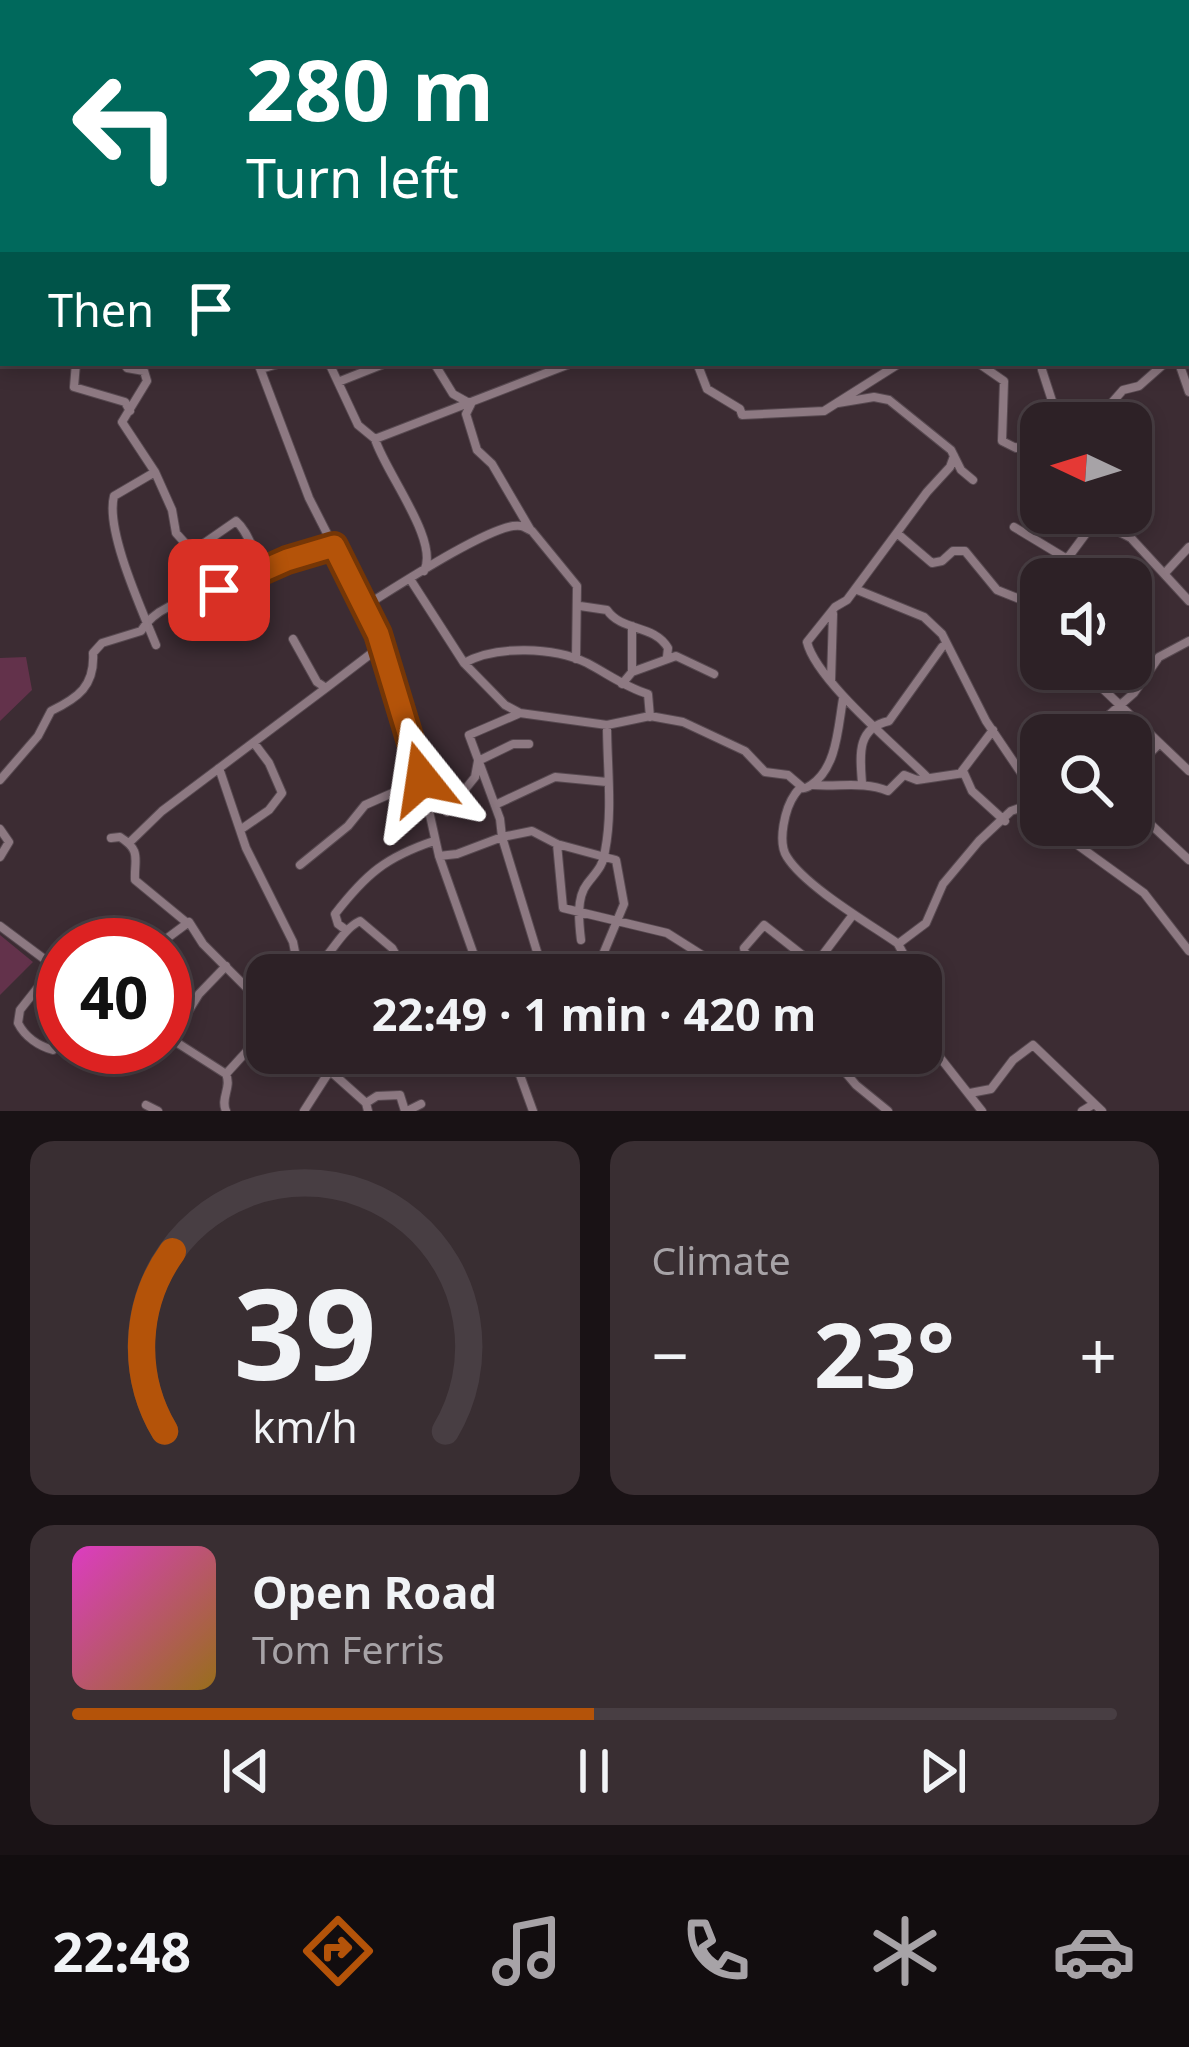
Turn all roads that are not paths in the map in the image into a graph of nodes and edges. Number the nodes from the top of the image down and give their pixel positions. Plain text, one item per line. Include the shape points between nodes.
1 (76, 366) edge
2 (126, 366) edge
3 (259, 366) edge
4 (330, 366) edge
5 (378, 366) edge
6 (436, 366) edge
7 (565, 366) edge
8 (698, 366) edge
9 (894, 366) edge
10 (982, 366) edge
11 (1162, 366) edge
12 (1042, 370) dead end
13 (338, 382) junction
14 (1052, 402) edge
15 (1113, 402) edge
16 (836, 403) junction
17 (471, 404) junction
18 (130, 411) junction
19 (375, 439) junction
20 (1020, 447) edge
21 (954, 456) junction
22 (155, 472) junction
23 (973, 480) dead end
24 (1014, 527) dead end
25 (532, 532) junction
26 (898, 533) junction
27 (1124, 534) edge
28 (334, 546) junction
29 (198, 548) junction
30 (1189, 548) edge
31 (1065, 558) edge
32 (267, 571) junction
33 (423, 572) junction
34 (1165, 573) junction
35 (410, 579) junction
36 (855, 589) junction
37 (198, 596) junction
38 (1020, 599) edge
39 (1189, 601) edge
40 (365, 606) junction
41 (580, 606) junction
42 (835, 607) junction
43 (147, 622) junction
44 (632, 626) junction
45 (292, 639) dead end
46 (1189, 641) edge
47 (156, 645) dead end
48 (381, 646) junction
49 (944, 648) junction
50 (667, 657) junction
51 (576, 659) junction
52 (464, 662) junction
53 (632, 672) junction
54 (714, 674) dead end
55 (831, 681) junction
56 (622, 684) junction
57 (326, 688) junction
58 (1104, 690) edge
59 (843, 698) junction
60 (1119, 704) junction
61 (520, 713) junction
62 (1108, 714) edge
63 (650, 717) junction
64 (875, 724) junction
65 (607, 725) junction
66 (993, 730) junction
67 (254, 742) junction
68 (529, 744) dead end
69 (1159, 744) junction
70 (1152, 751) edge
71 (478, 761) junction
72 (219, 768) junction
73 (1020, 770) edge
74 (1189, 771) edge
75 (961, 772) junction
76 (927, 777) junction
77 (422, 779) junction
78 (0, 780) edge
79 (607, 782) junction
80 (862, 783) junction
81 (807, 786) junction
82 (495, 805) junction
83 (1020, 808) edge
84 (447, 812) dead end
85 (1005, 820) junction
86 (1152, 826) edge
87 (0, 829) edge
88 (239, 831) junction
89 (502, 837) junction
90 (110, 838) dead end
91 (434, 841) junction
92 (129, 843) junction
93 (557, 844) junction
94 (1079, 846) edge
95 (439, 856) junction
96 (605, 856) junction
97 (0, 857) edge
98 (1189, 860) edge
99 (300, 865) dead end
100 (579, 913) junction
101 (852, 916) junction
102 (181, 918) edge
103 (614, 922) junction
104 (0, 926) edge
105 (192, 929) edge
106 (346, 930) junction
107 (581, 940) dead end
108 (898, 944) junction
109 (1189, 951) edge
110 (604, 952) dead end
111 (36, 953) edge
112 (295, 954) edge
113 (329, 954) edge
114 (396, 954) edge
115 (474, 954) edge
116 (538, 954) edge
117 (700, 954) edge
118 (745, 954) edge
119 (801, 954) edge
120 (823, 954) edge
121 (226, 966) junction
122 (246, 986) edge
123 (36, 994) edge
124 (192, 1004) edge
125 (36, 1043) edge
126 (192, 1052) edge
127 (246, 1055) edge
128 (226, 1074) junction
129 (331, 1074) edge
130 (333, 1074) edge
131 (520, 1074) edge
132 (847, 1074) edge
133 (969, 1094) junction
134 (422, 1104) dead end
135 (146, 1105) dead end
136 (367, 1107) edge
137 (1098, 1107) edge
138 (158, 1111) edge
139 (226, 1111) edge
140 (304, 1111) edge
141 (406, 1111) edge
142 (532, 1111) edge
143 (888, 1111) edge
144 (982, 1111) edge
145 (1082, 1111) edge

1 - 18 street via 74,387 125,402
2 - 18 street via 144,371 148,381
3 - 28 street
4 - 13 street
5 - 13 street
6 - 17 street via 453,394
7 - 17 street
8 - 16 street via 707,389 742,415 817,413
9 - 16 street
10 - 20 street via 1004,381 1002,441
11 - 15 street
12 - 14 street
13 - 19 street via 358,425
16 - 21 street via 889,400
17 - 19 street
17 - 25 street via 466,415 477,450
18 - 22 street via 122,422
19 - 33 street via 419,524 428,555
21 - 23 street
21 - 26 street
22 - 29 street via 176,533
22 - 43 street via 114,496 110,510
24 - 31 street
25 - 33 street via 506,528
25 - 41 street via 577,586
26 - 36 street
26 - 38 street via 932,563 965,551 997,590
27 - 34 street
28 - 32 street
28 - 40 street
29 - 32 street via 238,522
29 - 37 street via 186,567
30 - 34 street
32 - 37 street
33 - 35 street
34 - 39 street
35 - 40 street
35 - 52 street
36 - 42 street
36 - 49 street via 924,617
37 - 43 street
40 - 48 street
41 - 44 street
41 - 51 street
42 - 55 street
42 - 55 street via 807,642
43 - 47 street
43 - 78 street via 93,652 82,692 51,711
44 - 50 street via 658,634
44 - 53 street
45 - 57 street
46 - 60 street via 1159,657
48 - 57 street
48 - 77 street
49 - 64 street via 889,722
49 - 66 street
50 - 53 street
50 - 54 street
51 - 52 street via 493,651
51 - 56 street
52 - 61 street
53 - 56 street
55 - 59 street
56 - 63 street via 648,694
57 - 67 street
58 - 60 street
59 - 64 street
59 - 81 street via 833,755
60 - 62 street
60 - 69 street
61 - 65 street
61 - 71 street via 469,735
63 - 65 street
63 - 81 street via 720,736 765,772
64 - 76 street
64 - 80 street via 862,742
65 - 79 street
66 - 73 street
66 - 75 street
67 - 72 street
67 - 88 street via 282,793
68 - 71 street
69 - 70 street
69 - 74 street
71 - 82 street
71 - 84 street
72 - 88 street
72 - 92 street
75 - 76 street
75 - 85 street
76 - 80 street via 904,775 888,791
77 - 91 street
77 - 99 street via 365,805
79 - 82 street via 555,777
79 - 96 street
80 - 81 street
81 - 101 street via 789,807 783,850
82 - 89 street
83 - 85 street
85 - 108 street via 943,884 926,923
86 - 98 street
87 - 97 street via 9,842
88 - 112 street
89 - 93 street via 532,831
89 - 95 street
89 - 116 street
90 - 92 street
91 - 95 street
91 - 106 street via 390,858 360,883 335,914
92 - 102 street via 137,852 135,880
93 - 96 street
93 - 100 street via 563,908
94 - 109 street via 1144,893
95 - 115 street
96 - 100 street via 583,888
96 - 103 street via 616,860 624,904
100 - 103 street
100 - 107 street
101 - 108 street
101 - 120 street
103 - 110 street
103 - 117 street via 667,933
104 - 111 street
105 - 121 street
106 - 113 street
106 - 114 street via 356,920 369,926
108 - 133 street via 924,968 938,1055
118 - 119 street via 764,925
121 - 122 street
121 - 124 street
123 - 125 street via 19,1023
126 - 128 street
127 - 128 street
128 - 139 street
129 - 140 street
130 - 136 street
131 - 142 street
132 - 143 street
133 - 137 street via 991,1089 1033,1045
133 - 144 street
134 - 141 street
135 - 138 street
136 - 141 street via 376,1096 400,1095
137 - 145 street

